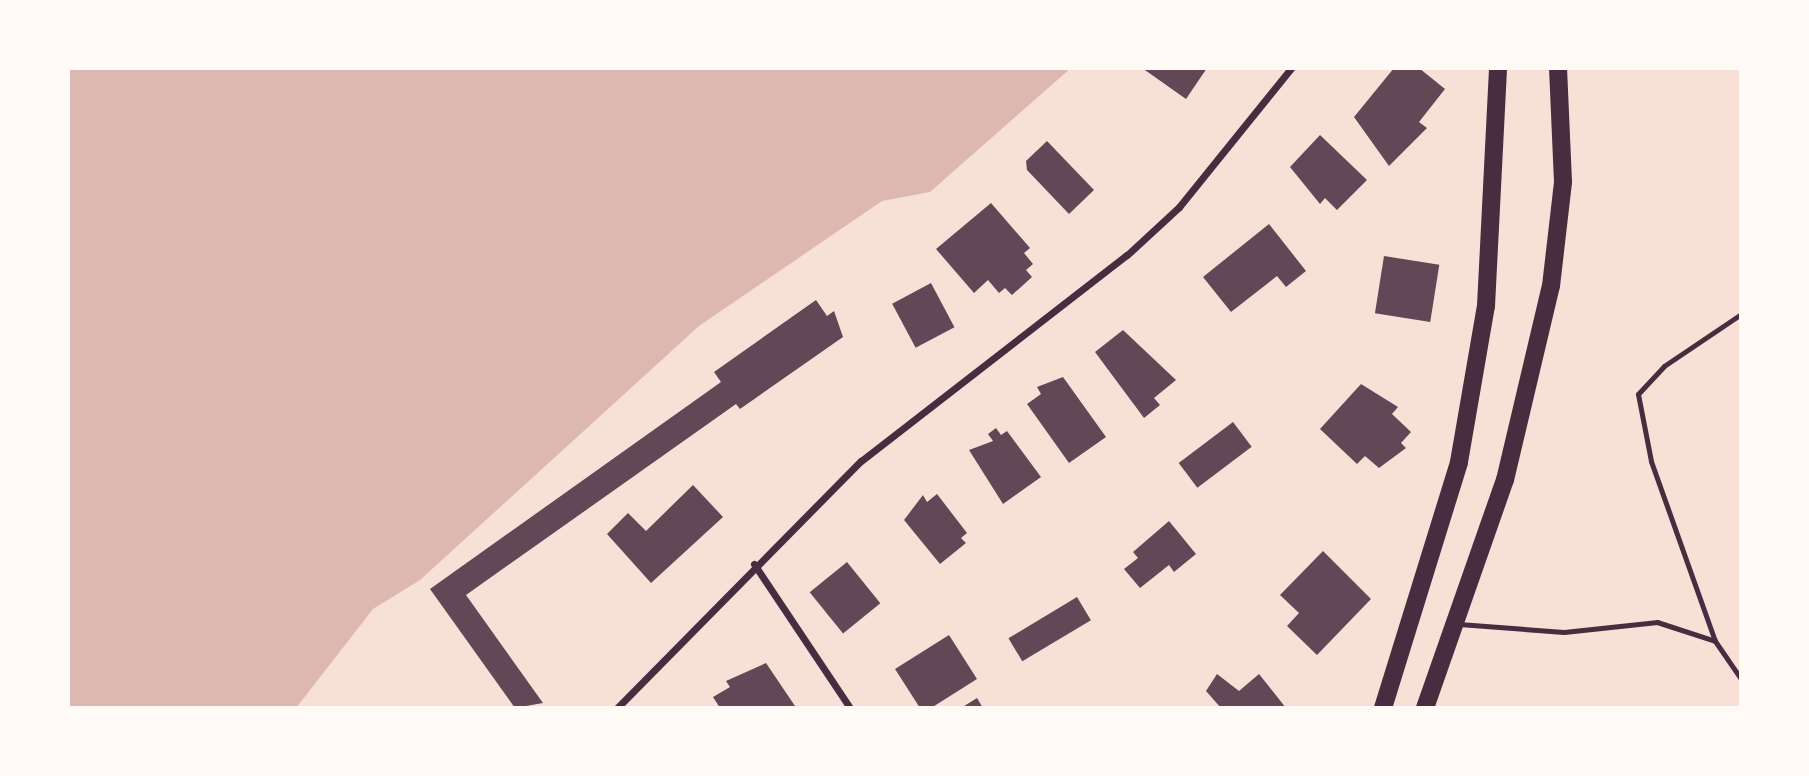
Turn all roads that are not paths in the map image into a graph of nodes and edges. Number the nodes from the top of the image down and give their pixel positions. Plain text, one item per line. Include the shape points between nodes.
1 (1291, 68) edge
2 (1498, 68) edge
3 (1559, 68) edge
4 (1741, 314) edge
5 (754, 564) junction
6 (1456, 624) junction
7 (1715, 641) junction
8 (1741, 679) edge
9 (617, 708) edge
10 (850, 708) edge
11 (1383, 708) edge
12 (1425, 708) edge

1 - 5 street via 1170,215 861,461
2 - 11 main road via 1486,306 1459,462
3 - 6 main road via 1563,182 1551,286 1505,480
4 - 7 lane via 1664,366 1638,394 1651,461
5 - 9 street
5 - 10 street
6 - 7 lane via 1564,632 1657,622
6 - 12 main road
7 - 8 lane

